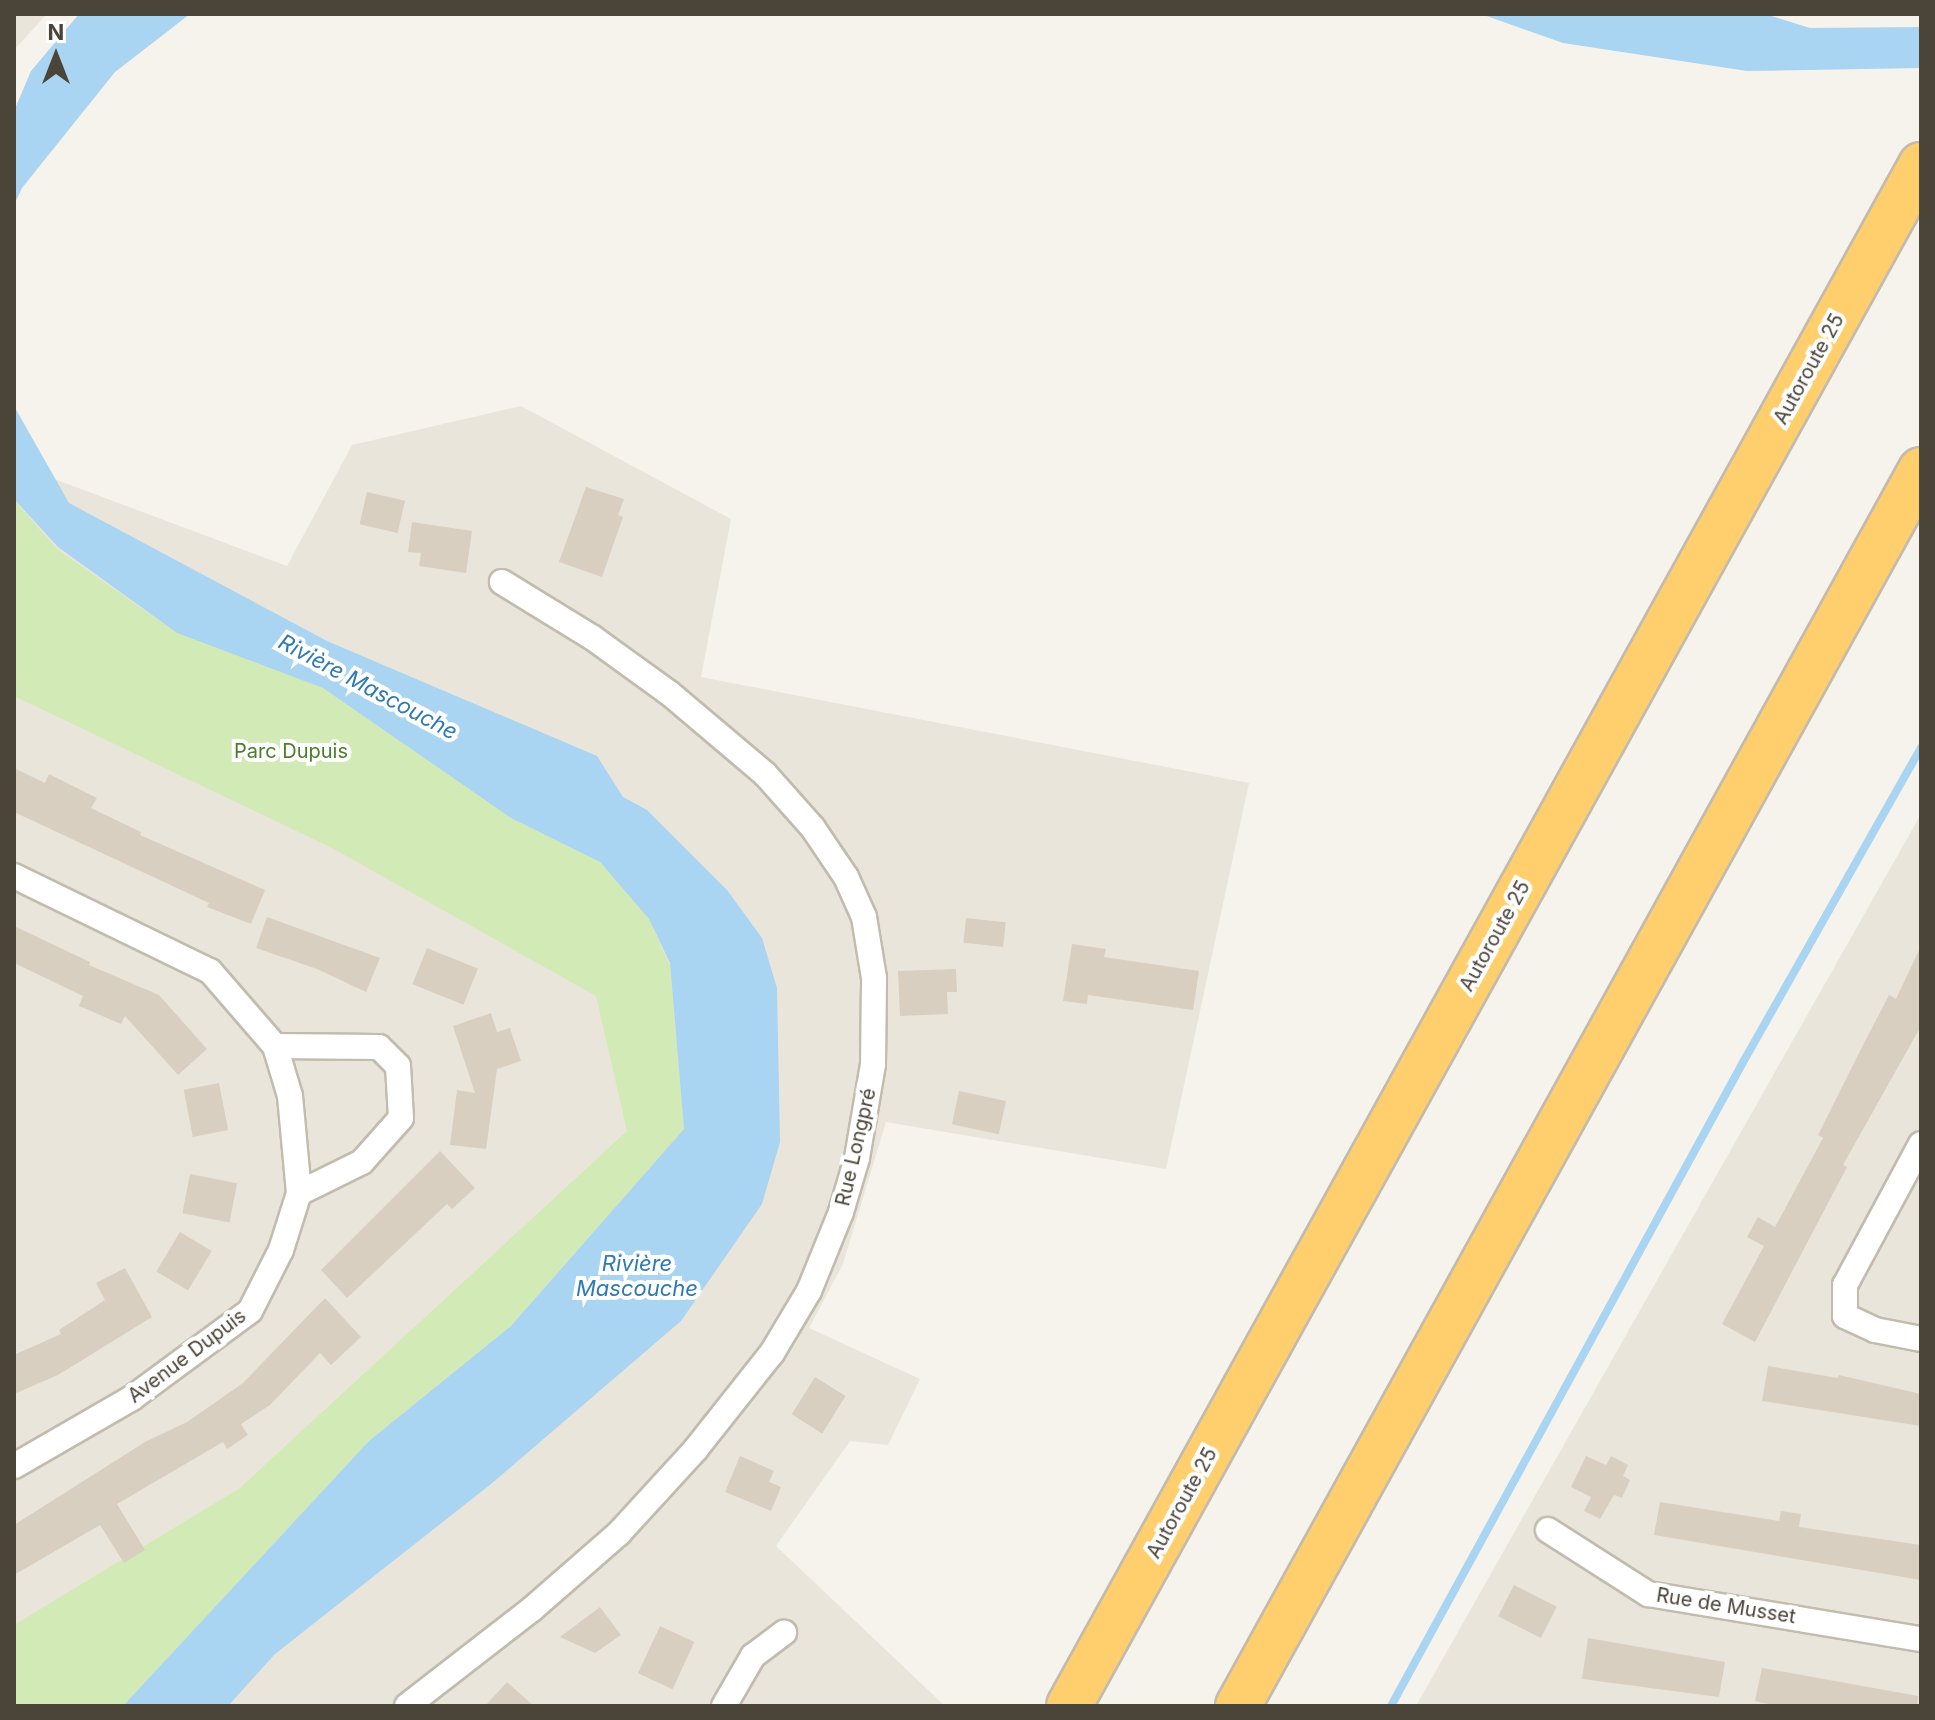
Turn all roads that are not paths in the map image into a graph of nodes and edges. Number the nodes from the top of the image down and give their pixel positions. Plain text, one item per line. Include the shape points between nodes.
1 (1921, 165) edge
2 (1921, 470) edge
3 (502, 582) dead end
4 (14, 876) edge
5 (275, 1046) junction
6 (1921, 1144) edge
7 (299, 1193) junction
8 (1921, 1339) edge
9 (14, 1466) edge
10 (1548, 1530) dead end
11 (784, 1633) dead end
12 (1921, 1639) edge
13 (407, 1706) edge
14 (724, 1706) edge
15 (1069, 1706) edge
16 (1238, 1706) edge

1 - 15 highway, Autoroute 25
2 - 16 highway
3 - 13 street, Rue Longpré via 669,693 765,774 819,835 864,917 874,978 873,1064 857,1158 841,1212 809,1291 772,1353 695,1450 619,1533
4 - 5 street, Avenue Dupuis via 210,971
5 - 7 street, Avenue Dupuis via 290,1096
5 - 7 street via 379,1047 398,1066 401,1118 362,1162
6 - 8 street via 1845,1285 1845,1316 1875,1330
7 - 9 street, Avenue Dupuis via 281,1250 250,1311 132,1398
10 - 12 street, Rue de Musset via 1648,1594
11 - 14 street via 753,1656

